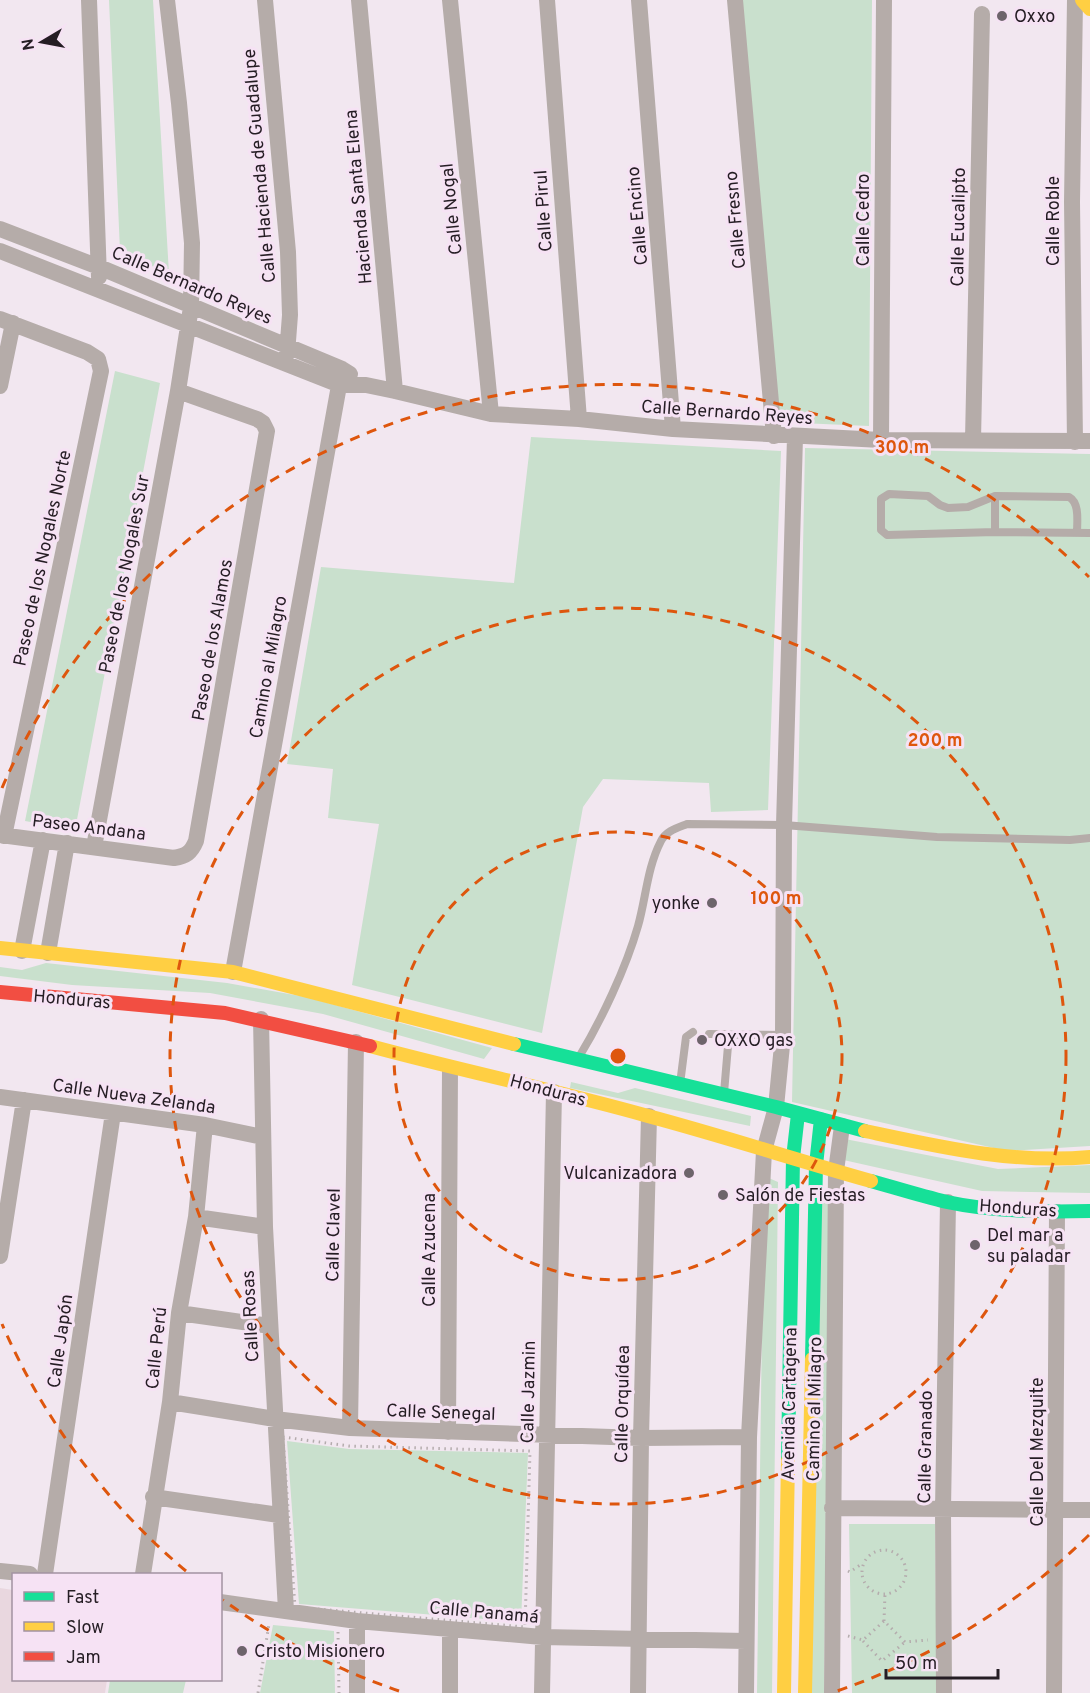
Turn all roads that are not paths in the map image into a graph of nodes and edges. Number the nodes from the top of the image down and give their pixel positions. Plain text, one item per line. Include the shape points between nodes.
1 (89, 0) edge
2 (167, 0) edge
3 (265, 0) edge
4 (359, 0) edge
5 (450, 0) edge
6 (547, 0) edge
7 (639, 0) edge
8 (735, 0) edge
9 (884, 0) edge
10 (1075, 0) edge
11 (1082, 0) edge
12 (1090, 9) edge
13 (982, 14) dead end
14 (0, 229) edge
15 (0, 251) edge
16 (99, 267) junction
17 (99, 290) junction
18 (191, 307) junction
19 (7, 321) edge
20 (189, 326) junction
21 (288, 346) junction
22 (286, 364) junction
23 (341, 377) junction
24 (0, 386) edge
25 (178, 391) junction
26 (395, 391) junction
27 (491, 414) junction
28 (579, 419) junction
29 (673, 429) junction
30 (774, 436) junction
31 (795, 437) junction
32 (881, 440) junction
33 (973, 440) junction
34 (1083, 442) edge
35 (994, 496) junction
36 (995, 532) junction
37 (1077, 533) junction
38 (1090, 533) edge
39 (784, 825) junction
40 (2, 836) edge
41 (1090, 838) edge
42 (43, 840) junction
43 (67, 843) junction
44 (94, 846) junction
45 (174, 858) joint
46 (0, 948) edge
47 (22, 951) junction
48 (48, 953) junction
49 (233, 972) junction
50 (0, 992) edge
51 (261, 1019) junction
52 (693, 1032) dead end
53 (709, 1034) dead end
54 (729, 1034) junction
55 (783, 1035) junction
56 (356, 1042) junction
57 (506, 1042) junction
58 (497, 1067) junction
59 (450, 1068) junction
60 (571, 1068) junction
61 (680, 1085) junction
62 (554, 1092) junction
63 (724, 1096) junction
64 (0, 1097) edge
65 (24, 1100) junction
66 (776, 1107) junction
67 (113, 1113) junction
68 (798, 1114) junction
69 (649, 1116) junction
70 (821, 1119) junction
71 (205, 1125) junction
72 (842, 1126) junction
73 (263, 1137) junction
74 (764, 1151) junction
75 (1090, 1157) edge
76 (793, 1158) junction
77 (816, 1165) junction
78 (836, 1171) junction
79 (948, 1202) junction
80 (1090, 1211) edge
81 (1057, 1212) junction
82 (196, 1217) junction
83 (265, 1227) junction
84 (0, 1256) edge
85 (179, 1313) junction
86 (270, 1326) junction
87 (170, 1402) junction
88 (275, 1419) junction
89 (350, 1428) junction
90 (448, 1432) junction
91 (547, 1435) junction
92 (749, 1437) junction
93 (641, 1438) junction
94 (153, 1497) junction
95 (832, 1508) junction
96 (943, 1510) junction
97 (1056, 1510) junction
98 (1090, 1510) edge
99 (279, 1515) junction
100 (0, 1571) edge
101 (15, 1573) edge
102 (45, 1573) edge
103 (143, 1573) edge
104 (222, 1602) edge
105 (290, 1609) junction
106 (357, 1621) junction
107 (450, 1629) junction
108 (542, 1637) junction
109 (638, 1639) junction
110 (746, 1641) junction
111 (357, 1693) edge
112 (450, 1693) edge
113 (542, 1693) edge
114 (639, 1693) edge
115 (746, 1693) edge
116 (784, 1693) edge
117 (805, 1693) edge
118 (832, 1693) edge
119 (944, 1693) edge
120 (1054, 1693) edge

1 - 16 street
2 - 18 street, Paseo de los Nogales Sur via 192,243
3 - 21 street, Calle Hacienda de Guadalupe via 288,252
4 - 26 street, Hacienda Santa Elena
5 - 27 street, Calle Nogal
6 - 28 street, Calle Pirul
7 - 29 street, Calle Encino
8 - 30 street, Calle Fresno
9 - 32 street, Calle Cedro
10 - 34 street, Calle Roble via 1072,202
11 - 12 street
13 - 33 street, Calle Eucalipto
14 - 16 street, Calle Bernardo Reyes
15 - 17 street, Calle Bernardo Reyes
16 - 17 street
16 - 18 street, Calle Bernardo Reyes
17 - 20 street, Calle Bernardo Reyes
18 - 20 street, Paseo de los Nogales Sur
18 - 21 street, Calle Bernardo Reyes
19 - 24 street
19 - 40 street, Paseo de los Nogales Norte via 87,352 98,359 100,378
20 - 22 street, Calle Bernardo Reyes
20 - 25 street, Paseo de los Nogales Sur
21 - 22 street, Calle Hacienda de Guadalupe
21 - 23 street, Calle Bernardo Reyes
22 - 23 street, Calle Bernardo Reyes
23 - 26 street, Calle Bernardo Reyes
23 - 49 street, Camino al Milagro
25 - 44 street, Paseo de los Nogales Sur
25 - 45 street, Paseo de los Alamos via 257,419 267,431 267,442 196,841 192,851
26 - 27 street, Calle Bernardo Reyes
27 - 28 street, Calle Bernardo Reyes
28 - 29 street, Calle Bernardo Reyes
29 - 30 street, Calle Bernardo Reyes
30 - 31 street, Calle Bernardo Reyes
31 - 32 street, Calle Bernardo Reyes
31 - 39 street
32 - 33 street, Calle Bernardo Reyes
33 - 34 street, Calle Bernardo Reyes
35 - 36 lane
35 - 36 lane via 968,507 948,508 928,496 889,494 881,503 881,530 887,535
35 - 37 lane via 1073,498
36 - 37 lane
37 - 38 lane
39 - 41 lane via 937,837
39 - 55 street
39 - 60 lane via 687,824 672,829 662,839 649,870 638,926 624,968
40 - 42 street, Paseo Andana
42 - 43 street, Paseo Andana
42 - 47 street
43 - 44 street, Paseo Andana
43 - 48 street
44 - 45 street, Paseo Andana
46 - 47 street, Honduras
47 - 48 street, Honduras
48 - 49 street, Honduras
49 - 57 street, Honduras
50 - 51 street, Honduras
51 - 56 street, Honduras
51 - 73 street, Calle Rosas
52 - 61 lane via 686,1037
53 - 54 lane
54 - 55 lane
54 - 63 lane
55 - 66 street
56 - 59 street, Honduras
56 - 89 street, Calle Clavel
57 - 58 street
57 - 60 street, Honduras
58 - 59 street, Honduras
58 - 62 street, Honduras
59 - 90 street, Calle Azucena
60 - 61 street, Honduras
60 - 62 street
61 - 63 street, Honduras
62 - 69 street, Honduras
62 - 91 street, Calle Jazmin
63 - 66 street, Honduras
64 - 65 street, Calle Nueva Zelanda
65 - 67 street, Calle Nueva Zelanda
65 - 84 street
66 - 68 street, Honduras
66 - 74 street
67 - 71 street, Calle Nueva Zelanda
67 - 102 street, Calle Japón
68 - 70 street, Honduras
68 - 76 street, Avenida Cartagena
69 - 74 street, Honduras
69 - 93 street, Calle Orquídea
70 - 72 street, Honduras
70 - 77 street, Avenida Cartagena
71 - 73 street, Calle Nueva Zelanda
71 - 82 street, Calle Perú
72 - 75 street, Honduras via 1009,1158
72 - 78 street, Camino al Milagro
73 - 83 street, Calle Rosas
74 - 76 street, Honduras
74 - 92 street
76 - 77 street, Honduras
76 - 116 street, Avenida Cartagena
77 - 78 street, Honduras
77 - 117 street, Avenida Cartagena
78 - 79 street, Honduras
78 - 95 street, Camino al Milagro
79 - 81 street, Honduras
79 - 96 street, Calle Granado
80 - 81 street, Honduras
81 - 97 street, Calle Del Mezquite
82 - 83 street
82 - 85 street, Calle Perú
83 - 86 street, Calle Rosas
85 - 86 street
85 - 87 street, Calle Perú
86 - 88 street, Calle Rosas
87 - 88 street, Calle Senegal
87 - 94 street, Calle Perú
88 - 89 street, Calle Senegal
88 - 99 street, Calle Rosas
89 - 90 street, Calle Senegal
90 - 91 street, Calle Senegal
91 - 93 street, Calle Senegal
91 - 108 street, Calle Jazmin
92 - 93 street, Calle Senegal
92 - 110 street
93 - 109 street, Calle Orquídea
94 - 99 street
94 - 103 street, Calle Perú
95 - 96 street
95 - 118 street, Camino al Milagro
96 - 97 street
96 - 119 street, Calle Granado
97 - 98 street
97 - 120 street, Calle Del Mezquite
99 - 105 street, Calle Rosas
100 - 101 street
104 - 105 street, Calle Panamá
105 - 106 street, Calle Panamá
106 - 107 street, Calle Panamá
106 - 111 street
107 - 108 street, Calle Panamá
107 - 112 street
108 - 109 street, Calle Panamá
108 - 113 street, Calle Jazmin
109 - 110 street, Calle Panamá
109 - 114 street, Calle Orquídea
110 - 115 street

